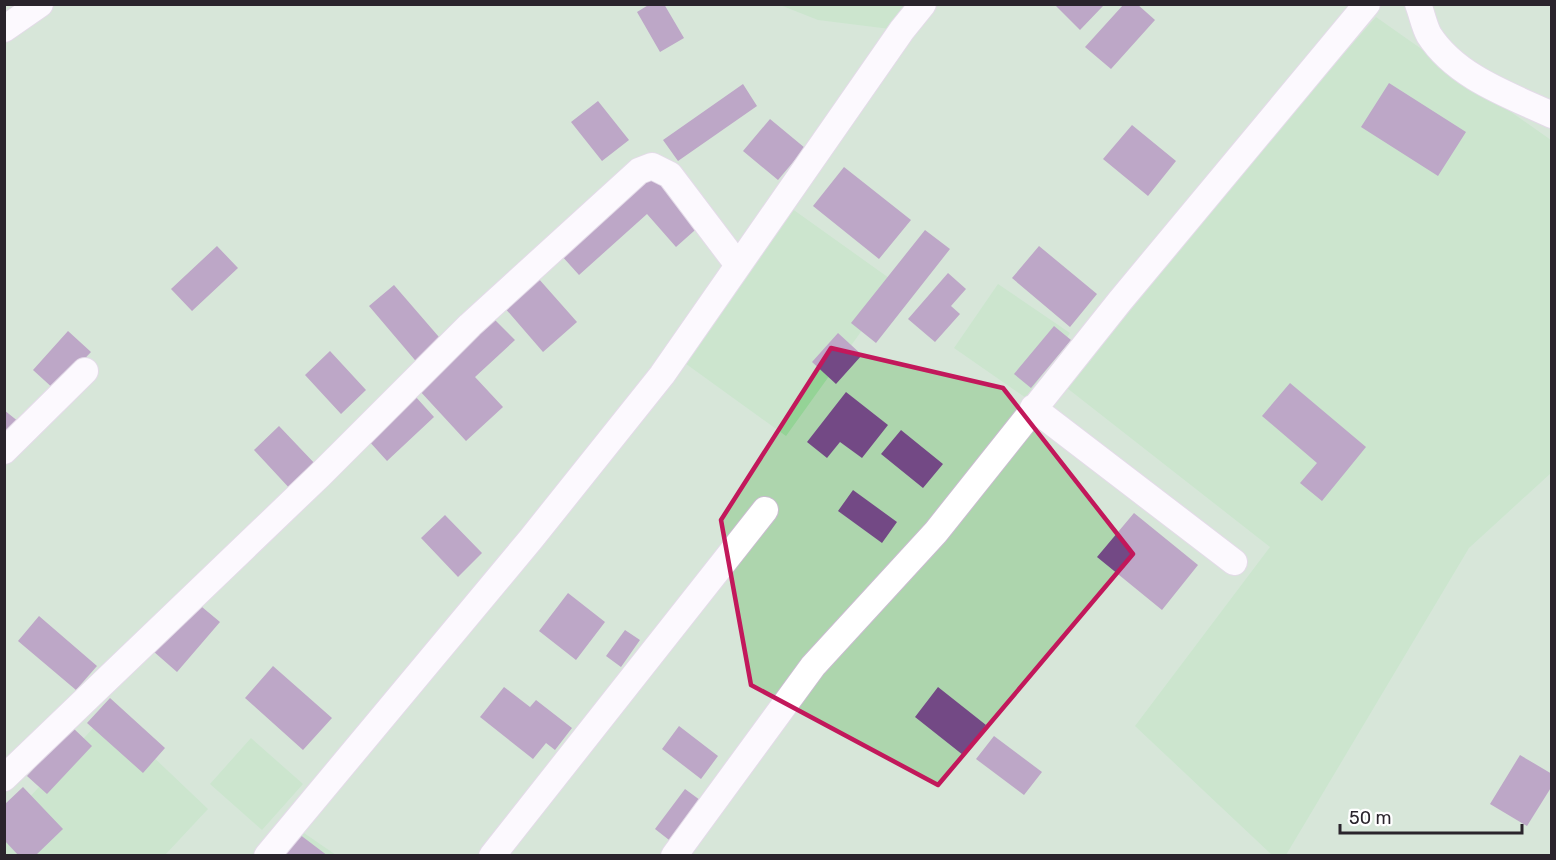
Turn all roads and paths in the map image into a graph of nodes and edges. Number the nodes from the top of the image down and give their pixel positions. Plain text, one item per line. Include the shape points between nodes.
1 (40, 4) edge
2 (923, 4) edge
3 (1367, 4) edge
4 (1418, 4) edge
5 (4, 29) edge
6 (1551, 115) edge
7 (738, 265) junction
8 (85, 371) dead end
9 (1033, 408) junction
10 (4, 451) edge
11 (765, 510) dead end
12 (1234, 562) dead end
13 (4, 778) edge
14 (267, 855) edge
15 (492, 855) edge
16 (674, 855) edge

1 - 5 street
2 - 7 street
3 - 9 street
4 - 6 street via 1428,33 1457,65 1480,81
7 - 13 street via 670,175 652,166 639,171 463,332
7 - 14 street via 637,408
8 - 10 street
9 - 12 street
9 - 16 street via 920,551 813,666
11 - 15 street

